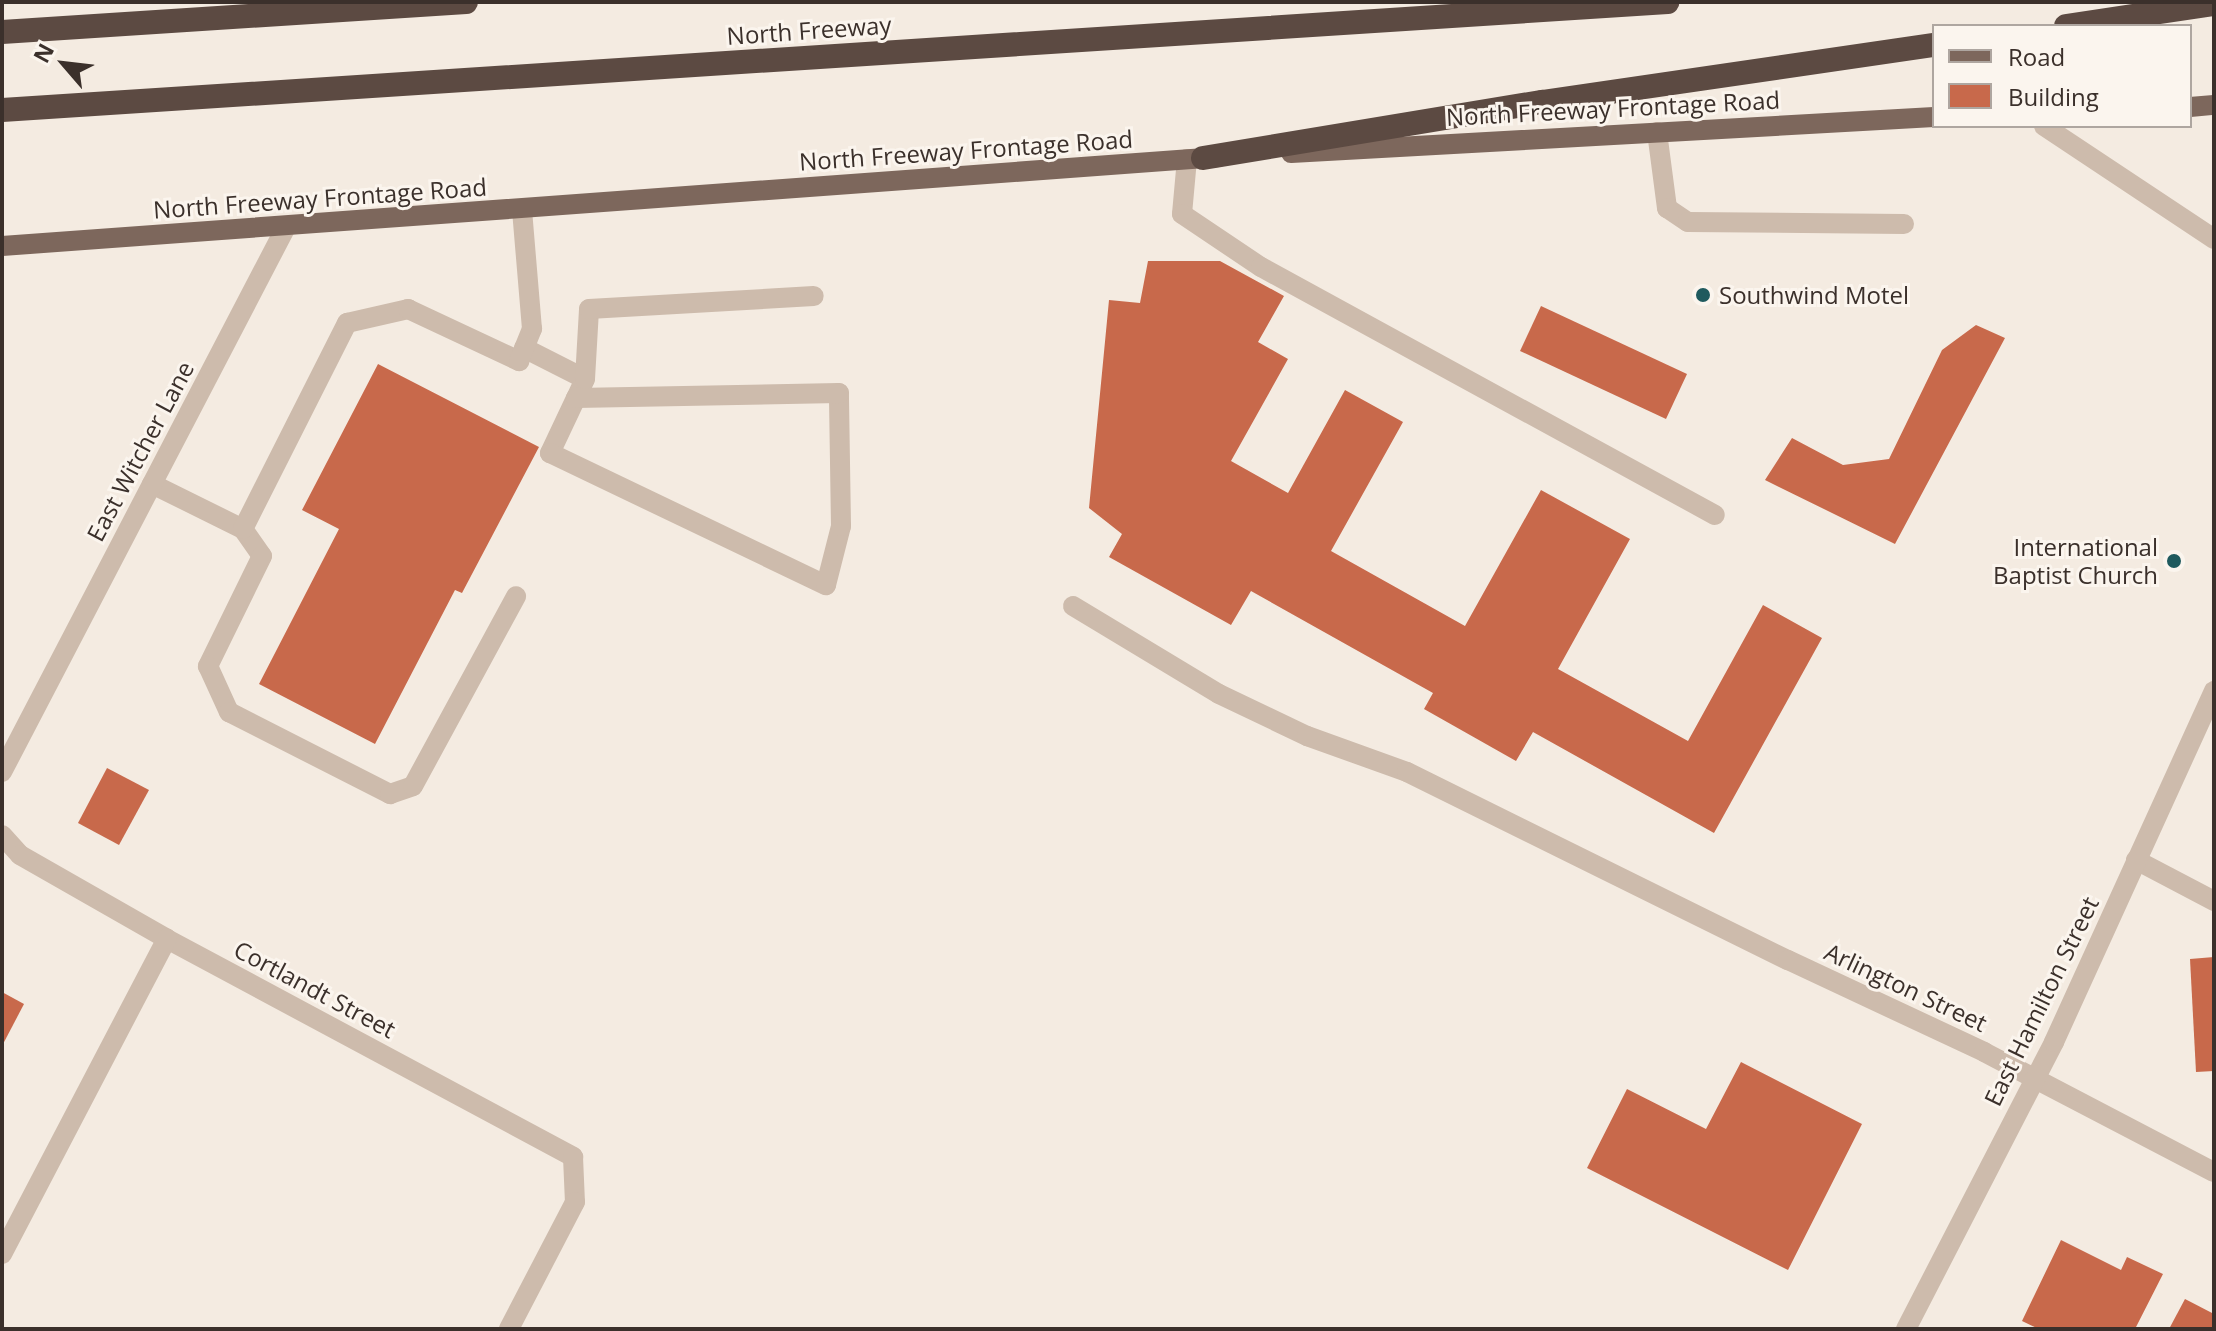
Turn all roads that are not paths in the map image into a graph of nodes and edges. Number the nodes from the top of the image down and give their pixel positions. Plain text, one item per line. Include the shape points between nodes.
1 (466, 2) edge
2 (1668, 2) edge
3 (2214, 4) edge
4 (2079, 24) edge
5 (2, 32) edge
6 (1932, 45) edge
7 (2214, 105) edge
8 (2192, 107) edge
9 (2, 110) edge
10 (1932, 117) edge
11 (2047, 128) edge
12 (1657, 132) junction
13 (1195, 158) junction
14 (522, 209) junction
15 (1904, 224) dead end
16 (286, 227) junction
17 (2214, 239) edge
18 (2, 246) edge
19 (814, 296) dead end
20 (524, 348) junction
21 (585, 379) junction
22 (576, 398) junction
23 (152, 484) junction
24 (1715, 515) dead end
25 (243, 529) junction
26 (516, 596) dead end
27 (1073, 606) dead end
28 (2214, 691) edge
29 (2, 772) edge
30 (2, 835) edge
31 (2136, 860) junction
32 (2214, 901) edge
33 (167, 939) junction
34 (2034, 1078) junction
35 (2214, 1172) edge
36 (2, 1254) edge
37 (509, 1329) edge
38 (1906, 1329) edge

1 - 5 highway
2 - 9 highway, North Freeway
3 - 4 highway
6 - 13 highway
7 - 8 main road
10 - 12 main road, North Freeway Frontage Road
11 - 17 street
12 - 13 main road, North Freeway Frontage Road
12 - 15 street via 1667,208 1688,222
13 - 14 main road, North Freeway Frontage Road
13 - 24 street via 1182,214 1261,267
14 - 16 main road, North Freeway Frontage Road
14 - 20 street via 532,329
16 - 18 main road, North Freeway Frontage Road
16 - 23 street, East Witcher Lane
19 - 21 street via 589,309
20 - 21 street
20 - 25 street via 519,361 408,309 347,323
21 - 22 street
22 - 22 street via 550,453 826,585 841,526 839,393
23 - 25 street
23 - 29 street, East Witcher Lane
25 - 26 street via 262,556 208,666 229,712 390,794 413,786
27 - 34 street, Arlington Street via 1219,694 1307,736 1407,772
28 - 31 street, East Hamilton Street
30 - 33 street, Cortlandt Street via 20,855
31 - 32 street
31 - 34 street, East Hamilton Street
33 - 36 street
33 - 37 street, Cortlandt Street via 573,1157 575,1202
34 - 35 street, Arlington Street
34 - 38 street, East Hamilton Street

